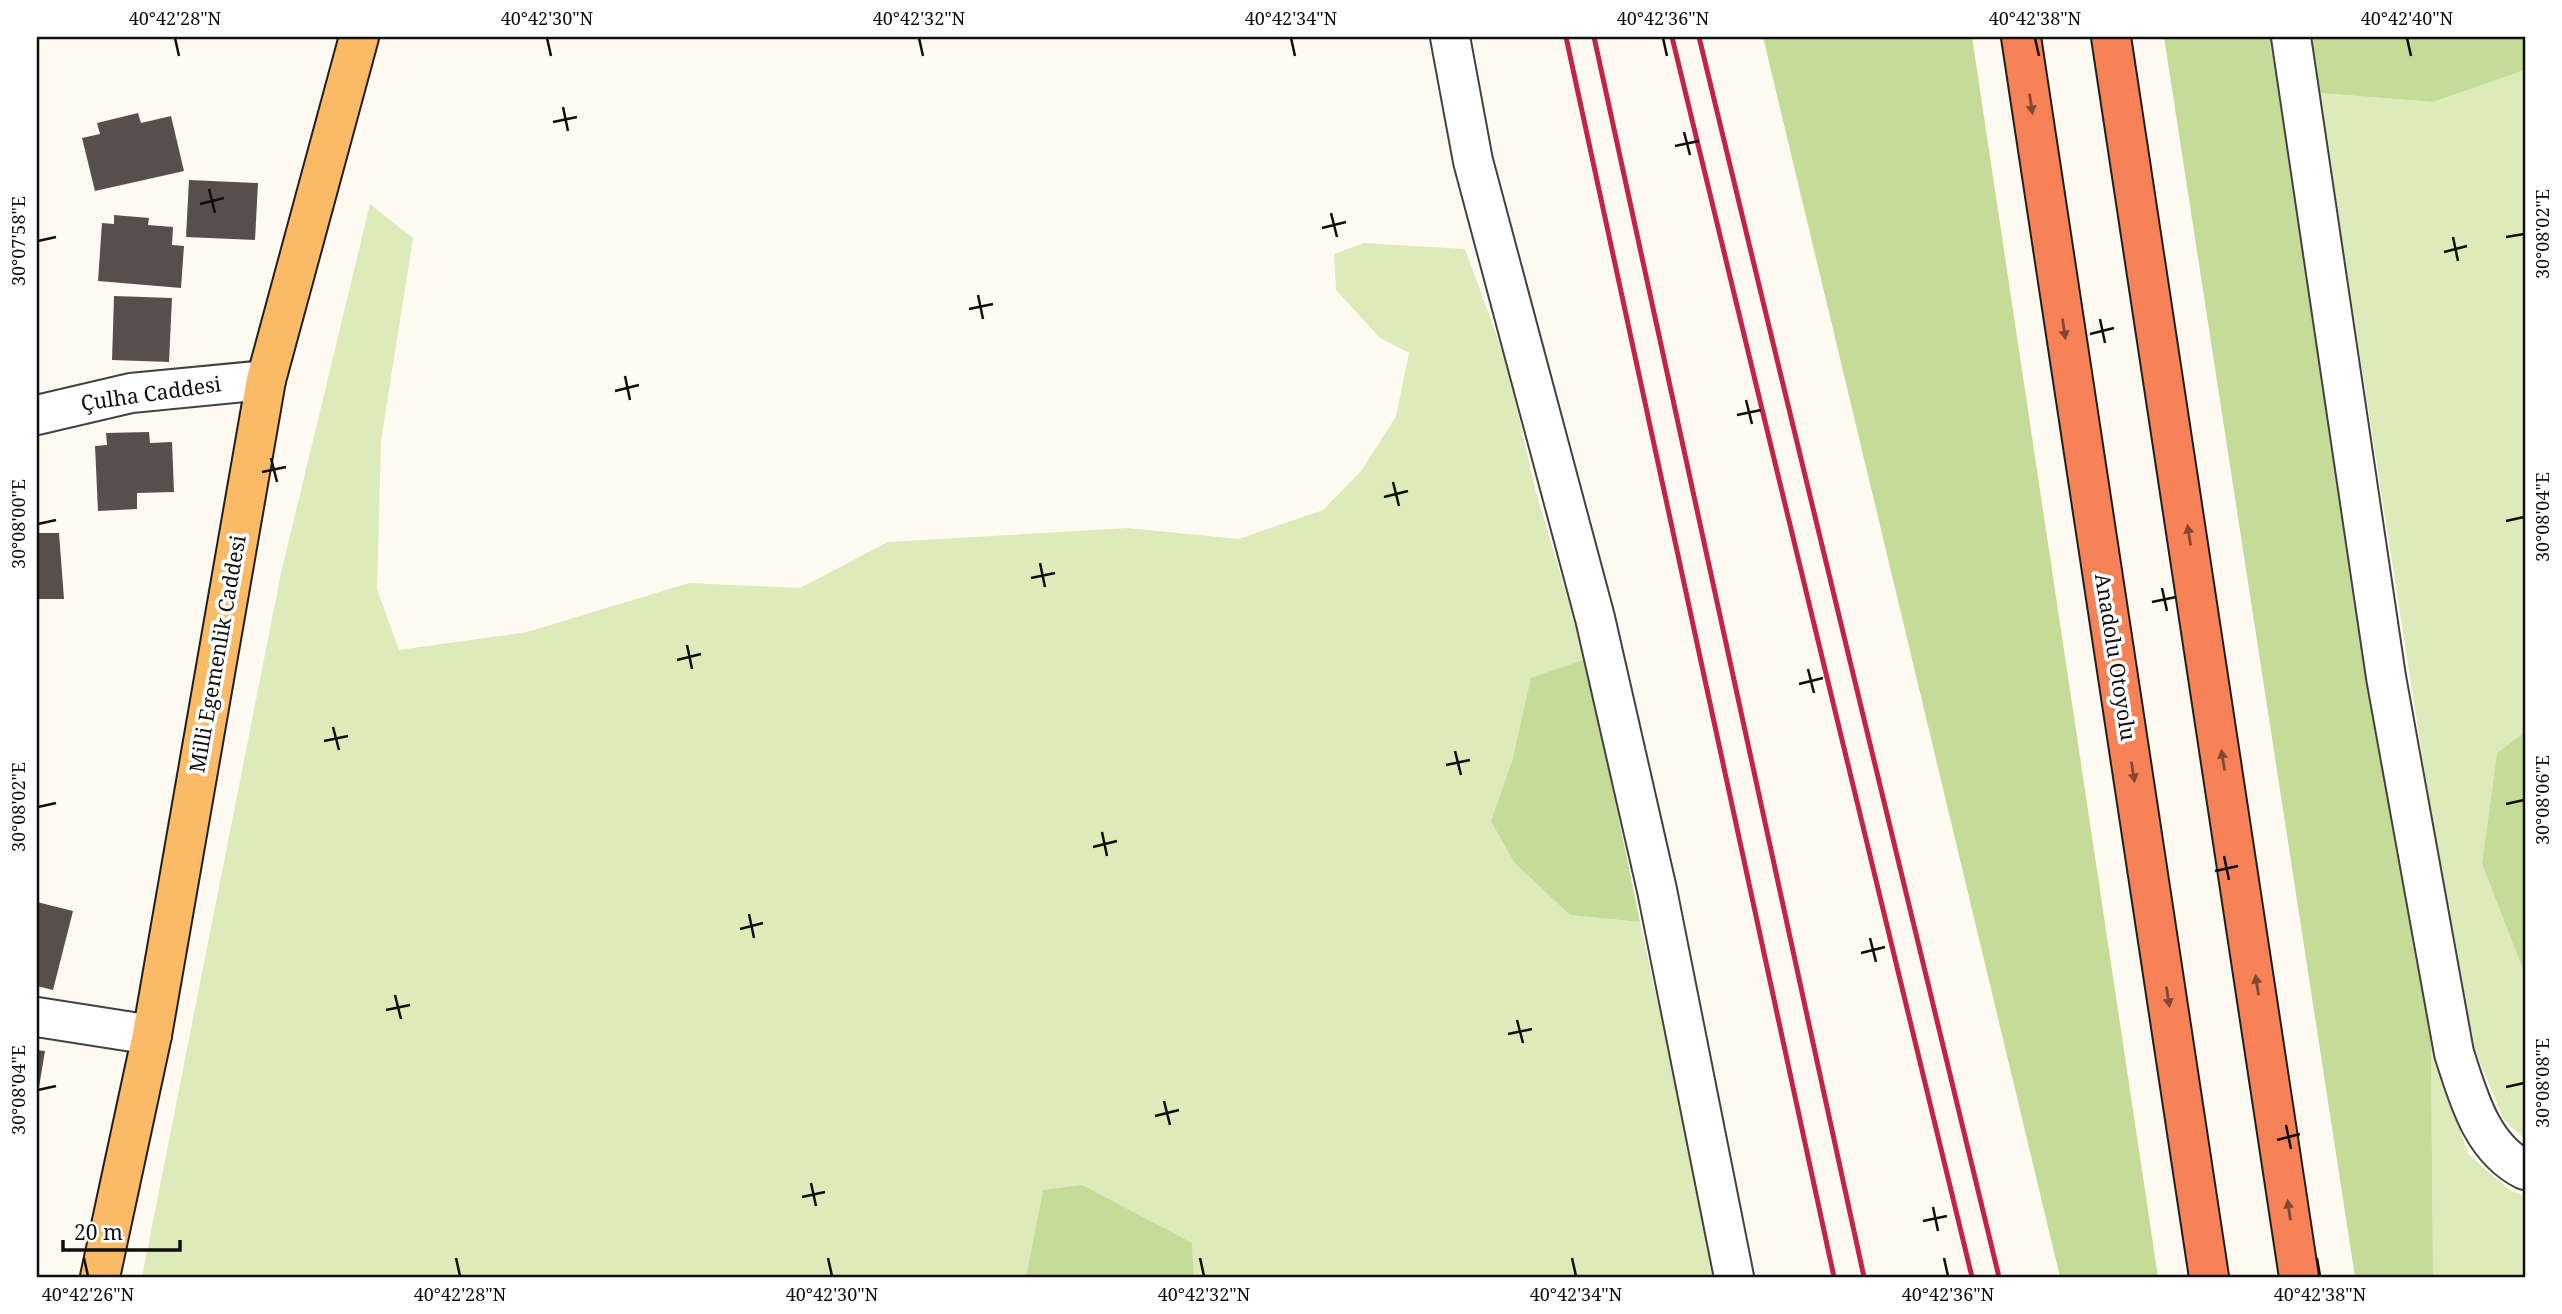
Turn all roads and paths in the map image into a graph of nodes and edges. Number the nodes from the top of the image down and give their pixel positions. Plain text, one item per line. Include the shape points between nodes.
1 (359, 37) edge
2 (1450, 37) edge
3 (2021, 37) edge
4 (2112, 37) edge
5 (2291, 37) edge
6 (266, 380) junction
7 (37, 415) edge
8 (37, 1017) edge
9 (152, 1035) junction
10 (2525, 1170) edge
11 (100, 1277) edge
12 (1734, 1277) edge
13 (2209, 1277) edge
14 (2299, 1277) edge

1 - 6 main road, Milli Egemenlik Caddesi
2 - 12 street via 1474,161 1595,618 1657,890
3 -> 13 highway, Anadolu Otoyolu
14 -> 4 highway
5 - 10 street via 2386,677 2454,1053 2472,1108 2490,1142
6 - 7 street, Çulha Caddesi via 144,391
6 - 9 main road, Milli Egemenlik Caddesi
8 - 9 street
9 - 11 main road, Milli Egemenlik Caddesi

